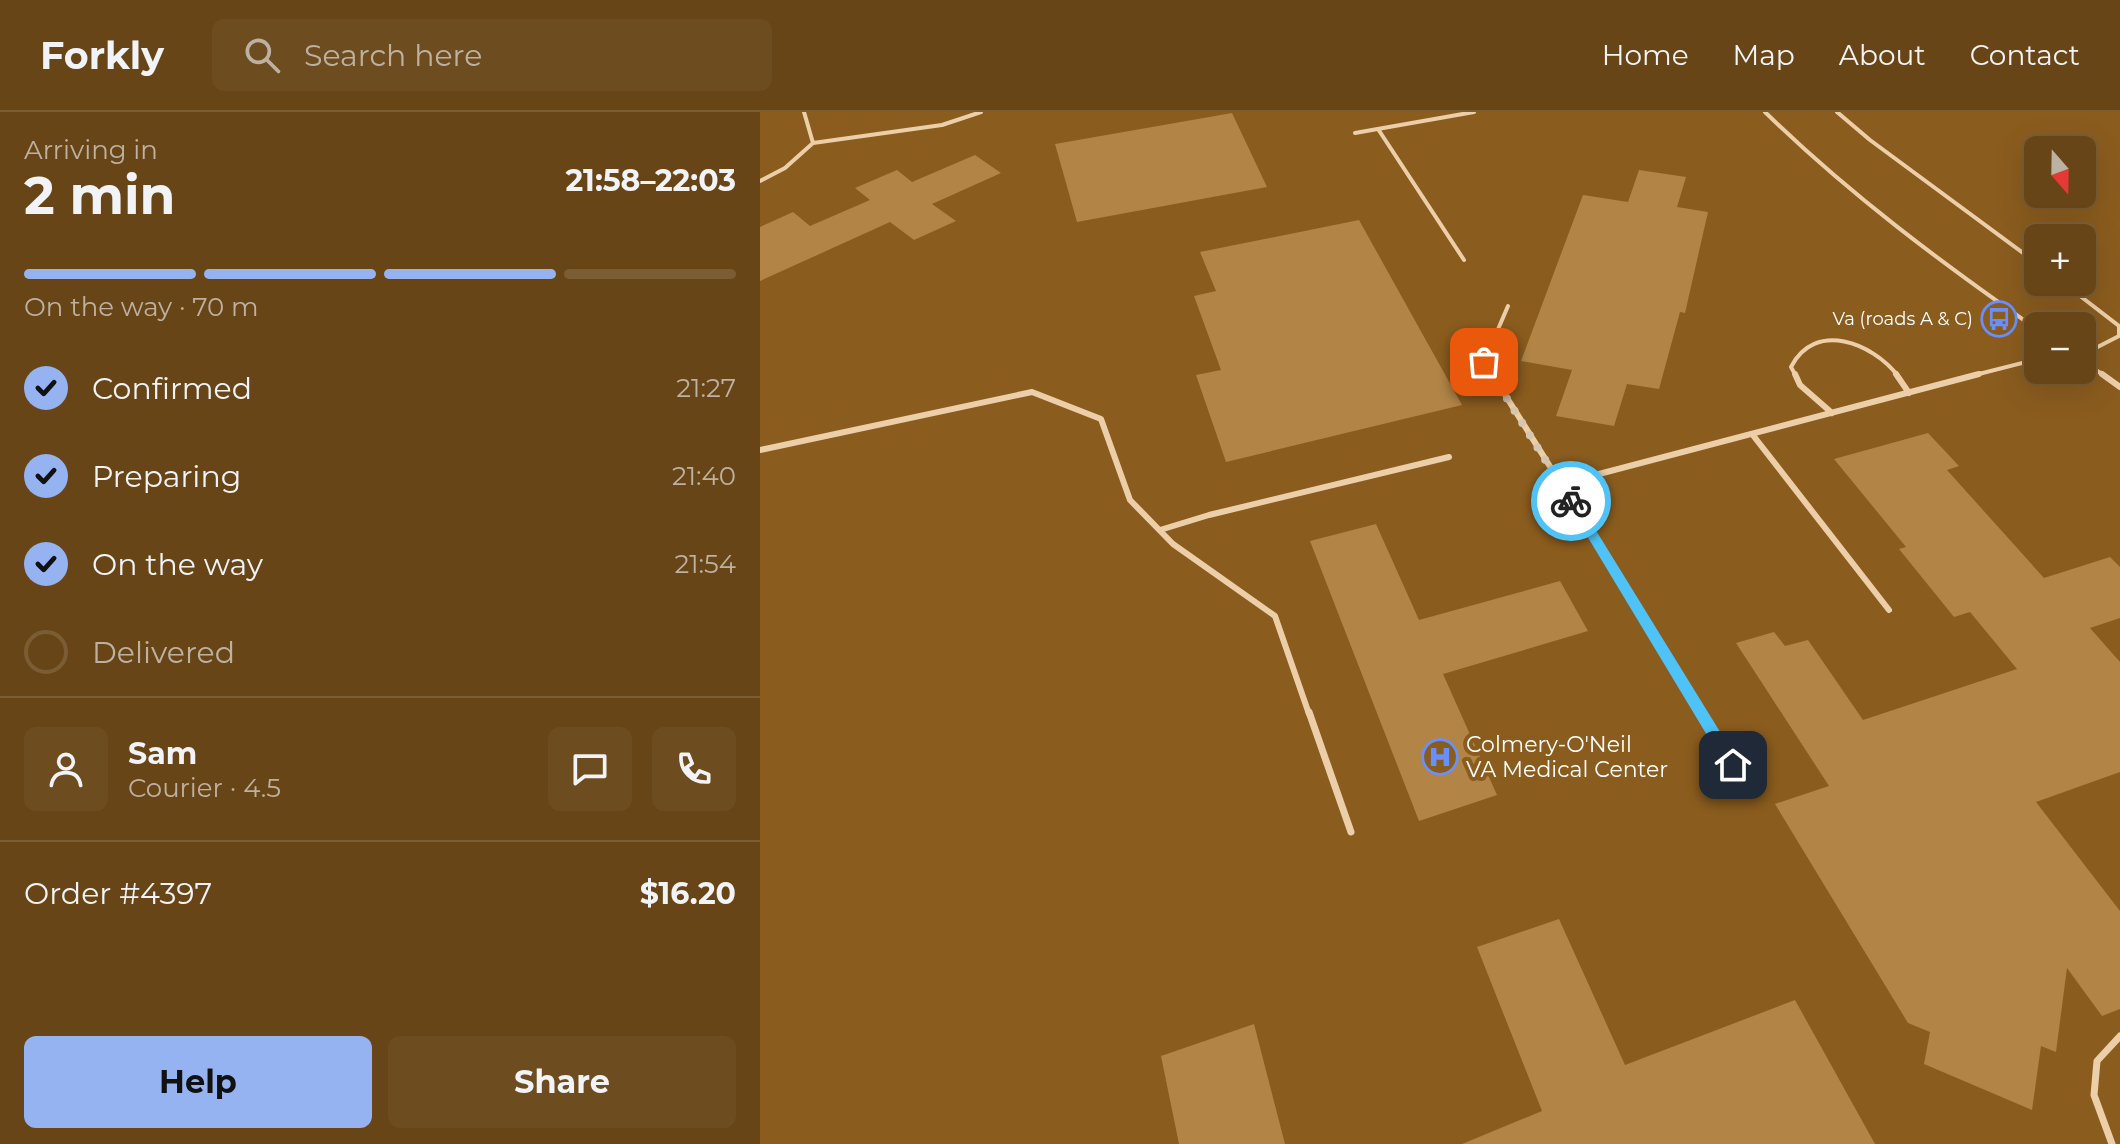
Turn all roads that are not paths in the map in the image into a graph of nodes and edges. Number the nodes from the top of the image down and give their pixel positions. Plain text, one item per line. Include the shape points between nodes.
1 (804, 112) edge
2 (981, 112) edge
3 (1474, 112) edge
4 (1765, 112) edge
5 (1837, 112) edge
6 (1378, 129) junction
7 (1355, 133) dead end
8 (813, 143) junction
9 (760, 181) edge
10 (2024, 254) edge
11 (1464, 260) dead end
12 (2080, 296) edge
13 (1508, 306) dead end
14 (2024, 320) edge
15 (2120, 326) edge
16 (2096, 350) edge
17 (2024, 363) edge
18 (2096, 369) edge
19 (2120, 387) edge
20 (1909, 393) junction
21 (1832, 413) junction
22 (1752, 434) junction
23 (760, 450) edge
24 (1449, 457) dead end
25 (1561, 484) junction
26 (1160, 530) junction
27 (1889, 610) dead end
28 (1733, 765) dead end
29 (1351, 832) dead end
30 (2120, 1036) edge
31 (2112, 1144) edge

1 - 8 lane
2 - 8 lane via 942,125
3 - 6 lane
4 - 14 lane via 1882,215
5 - 10 lane
6 - 7 lane
6 - 11 lane
8 - 9 lane via 785,168
12 - 15 lane
13 - 25 lane via 1484,362
15 - 16 lane via 2119,336
17 - 20 lane
18 - 19 lane
20 - 21 lane
20 - 21 lane via 1876,352 1842,341 1821,341 1794,356 1791,367 1800,385
21 - 22 lane
22 - 25 lane
22 - 27 lane
23 - 26 lane via 1032,392 1101,419 1130,500
24 - 26 lane
25 - 28 lane
26 - 29 lane via 1275,616
30 - 31 lane via 2097,1061 2094,1095

